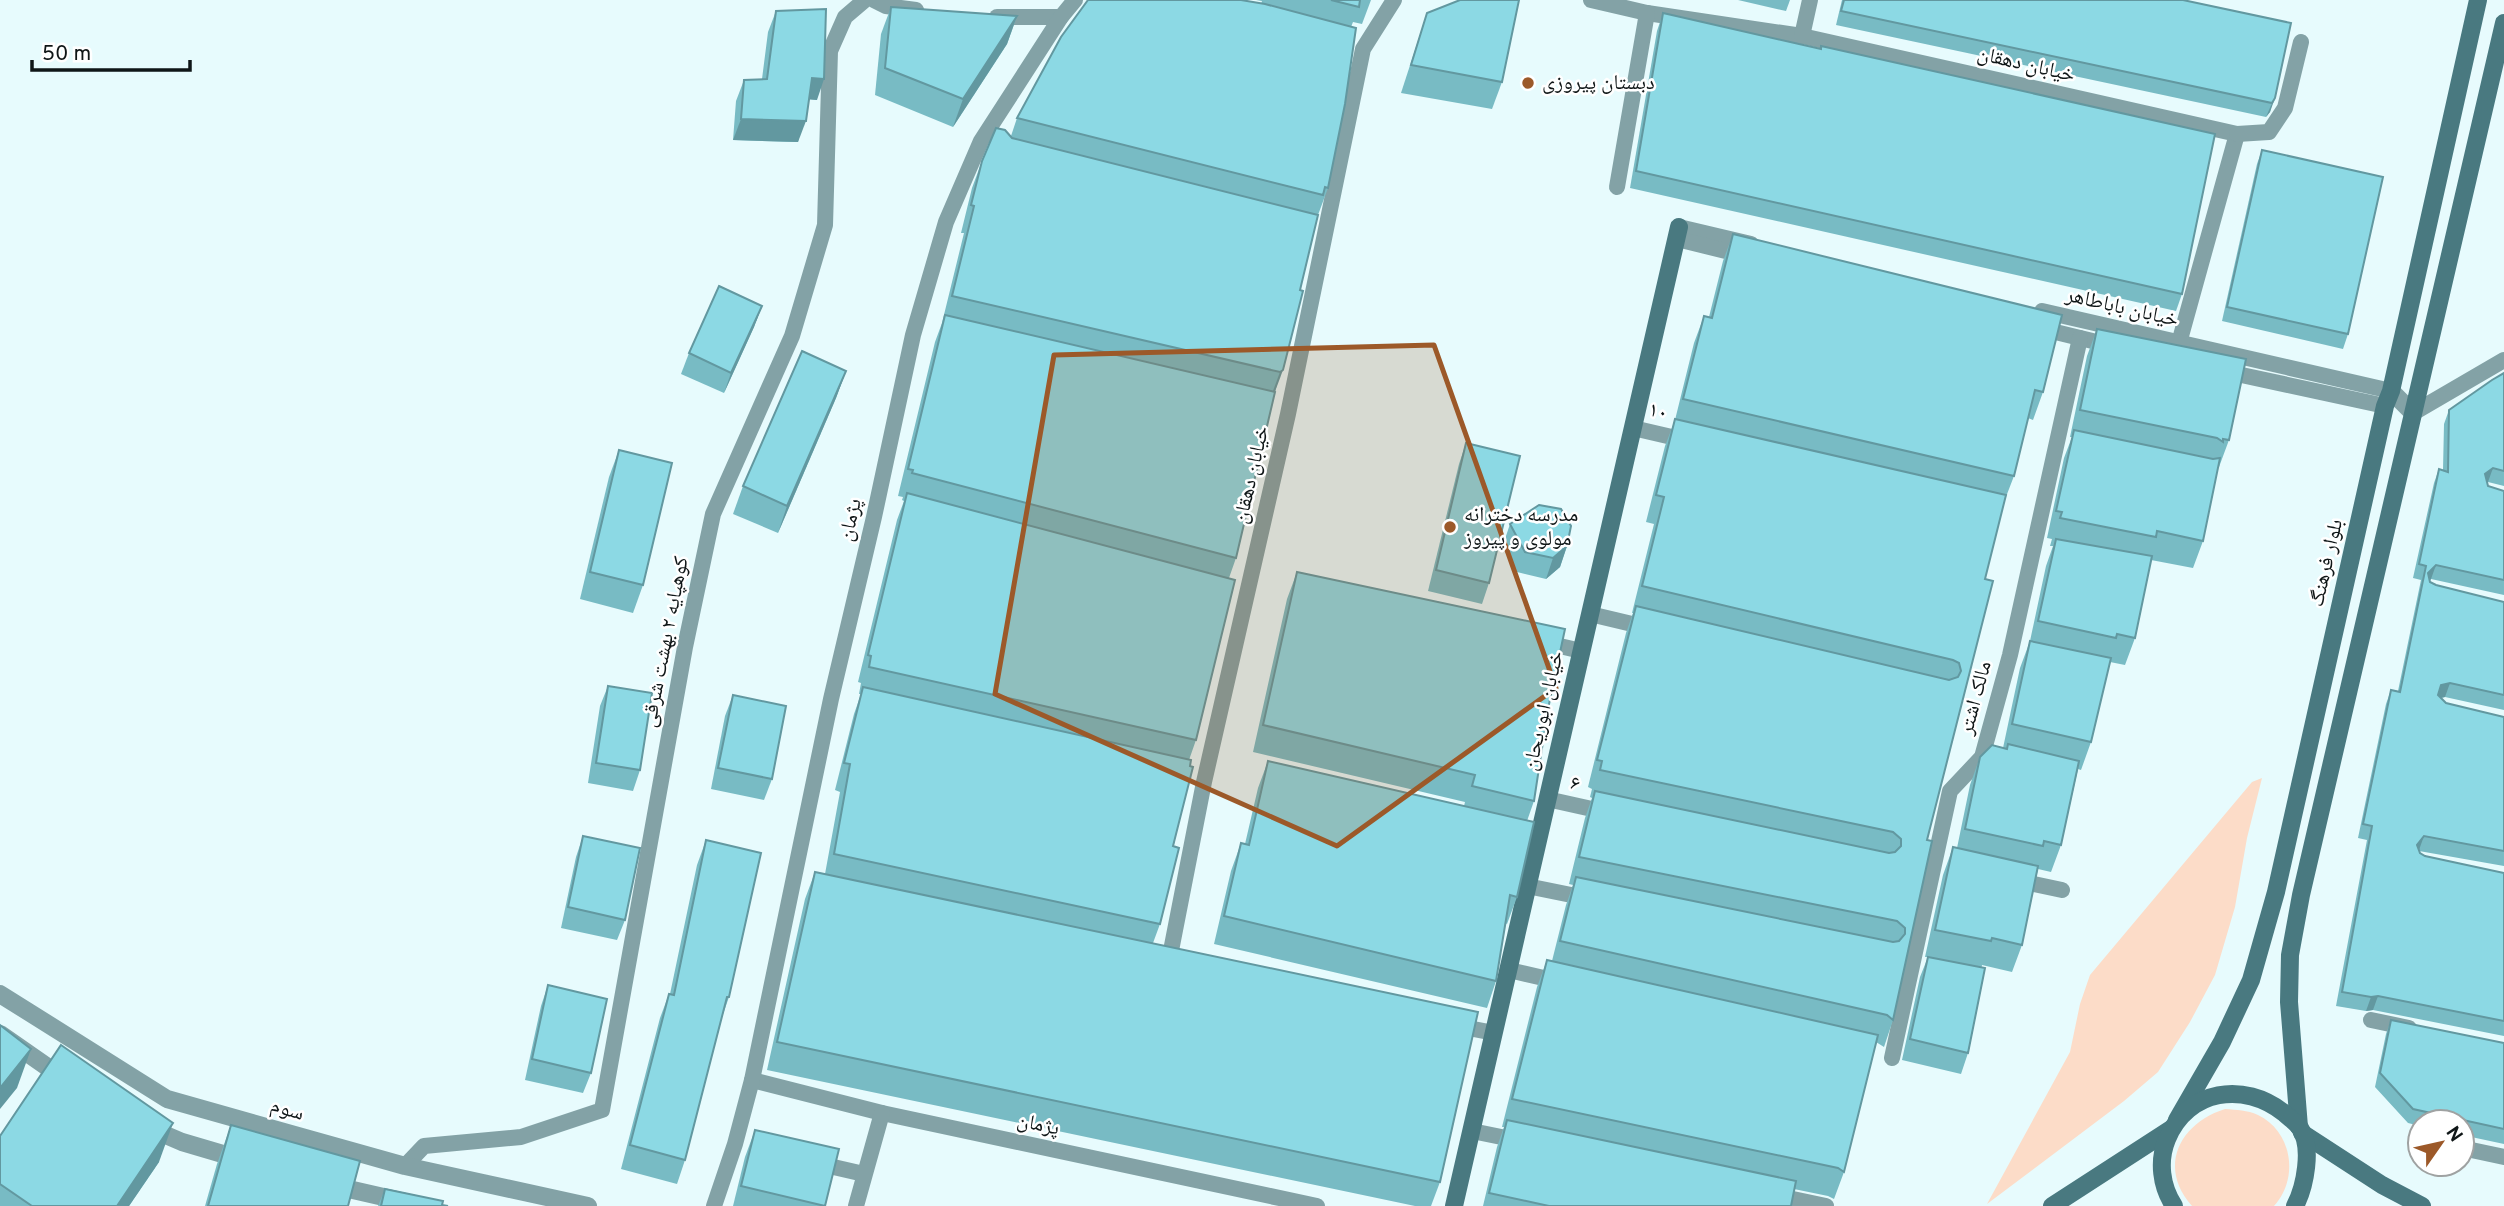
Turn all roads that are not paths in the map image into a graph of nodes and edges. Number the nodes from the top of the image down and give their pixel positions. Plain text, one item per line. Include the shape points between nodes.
1 (865, 0) edge
2 (874, 0) edge
3 (1074, 0) edge
4 (1394, 0) edge
5 (1591, 0) edge
6 (1810, 0) edge
7 (2478, 0) edge
8 (936, 13) edge
9 (1647, 13) junction
10 (986, 17) edge
11 (1061, 17) junction
12 (2504, 23) edge
13 (1802, 36) junction
14 (2301, 42) dead end
15 (2237, 134) junction
16 (1617, 187) dead end
17 (1678, 233) joint
18 (1763, 253) edge
19 (2020, 306) edge
20 (2026, 325) edge
21 (2080, 338) junction
22 (2179, 343) junction
23 (2133, 351) edge
24 (2504, 360) edge
25 (2186, 363) edge
26 (2213, 369) edge
27 (2388, 399) junction
28 (2413, 413) junction
29 (1633, 428) junction
30 (1701, 444) edge
31 (1590, 614) junction
32 (1671, 633) edge
33 (1528, 639) edge
34 (1581, 651) junction
35 (1547, 799) junction
36 (1628, 816) edge
37 (1998, 876) edge
38 (1527, 886) junction
39 (2062, 891) dead end
40 (1607, 902) edge
41 (1168, 966) edge
42 (1509, 970) junction
43 (1577, 985) edge
44 (0, 994) edge
45 (2371, 1020) dead end
46 (1440, 1022) edge
47 (2424, 1031) edge
48 (0, 1034) edge
49 (1494, 1034) junction
50 (1892, 1058) dead end
51 (752, 1080) junction
52 (76, 1086) edge
53 (882, 1113) junction
54 (133, 1120) edge
55 (2174, 1125) junction
56 (1472, 1130) junction
57 (2301, 1130) junction
58 (1541, 1145) edge
59 (2476, 1151) edge
60 (2504, 1157) edge
61 (800, 1159) edge
62 (256, 1164) edge
63 (405, 1166) junction
64 (864, 1174) junction
65 (317, 1182) edge
66 (1758, 1192) edge
67 (423, 1206) edge
68 (587, 1206) edge
69 (715, 1206) edge
70 (856, 1206) edge
71 (1317, 1206) edge
72 (1454, 1206) edge
73 (1826, 1206) edge
74 (2052, 1206) edge
75 (2174, 1206) edge
76 (2295, 1206) edge
77 (2422, 1206) edge

1 - 63 street, کوهپایه ۲ بهشت شرقی via 845,17 830,51 825,225 796,324 713,514 602,1110 521,1137 424,1146
2 - 8 street
3 - 11 street, پژمان
4 - 41 street, خیابان دهقان via 1357,48 1282,413 1197,781
5 - 9 street, خیابان دهقان
6 - 13 street
7 - 27 main road, بلوار فرهنگ
9 - 13 street, خیابان دهقان
9 - 16 street
10 - 11 street
11 - 51 street, پژمان via 981,141 946,222 913,335
12 - 28 main road
13 - 15 street, خیابان دهقان
14 - 15 street via 2285,108 2269,132
15 - 22 street
17 - 18 street
17 - 29 main road, خیابان ابوریحان
19 - 22 street, خیابان باباطاهر
20 - 21 street, خیابان باباطاهر
21 - 23 street, خیابان باباطاهر
21 - 50 street, مالک اشتر via 2064,446 2016,656 1989,759 1950,791 1941,864 1919,966
22 - 25 street
22 - 27 street, خیابان باباطاهر
24 - 28 street
26 - 27 street
27 - 28 street
27 - 55 main road, بلوار فرهنگ via 2276,892 2251,980
28 - 57 main road via 2290,954 2289,1002
29 - 30 street, ۱۰
29 - 31 main road, خیابان ابوریحان
31 - 32 street
31 - 34 main road, خیابان ابوریحان
33 - 34 street
34 - 35 main road, خیابان ابوریحان
35 - 36 street, ۶
35 - 38 main road, خیابان ابوریحان via 1531,840
37 - 39 street
38 - 40 street
38 - 42 main road, خیابان ابوریحان
42 - 43 street
42 - 49 main road, خیابان ابوریحان
44 - 63 street, سوم via 167,1099
45 - 47 street
46 - 49 street
48 - 52 street
49 - 56 main road, خیابان ابوریحان
51 - 53 street, پژمان
51 - 69 street, پژمان via 742,1146
53 - 64 street
53 - 71 street, پژمان
54 - 62 street via 182,1142
55 - 57 main road via 2192,1106 2231,1093 2252,1095 2272,1104
55 - 74 main road
55 - 75 main road via 2161,1166
56 - 58 street
56 - 72 main road, خیابان ابوریحان
57 - 76 main road via 2307,1170
57 - 77 main road
59 - 60 street
61 - 64 street
63 - 68 street, سوم
64 - 70 street
65 - 67 street
66 - 73 street

